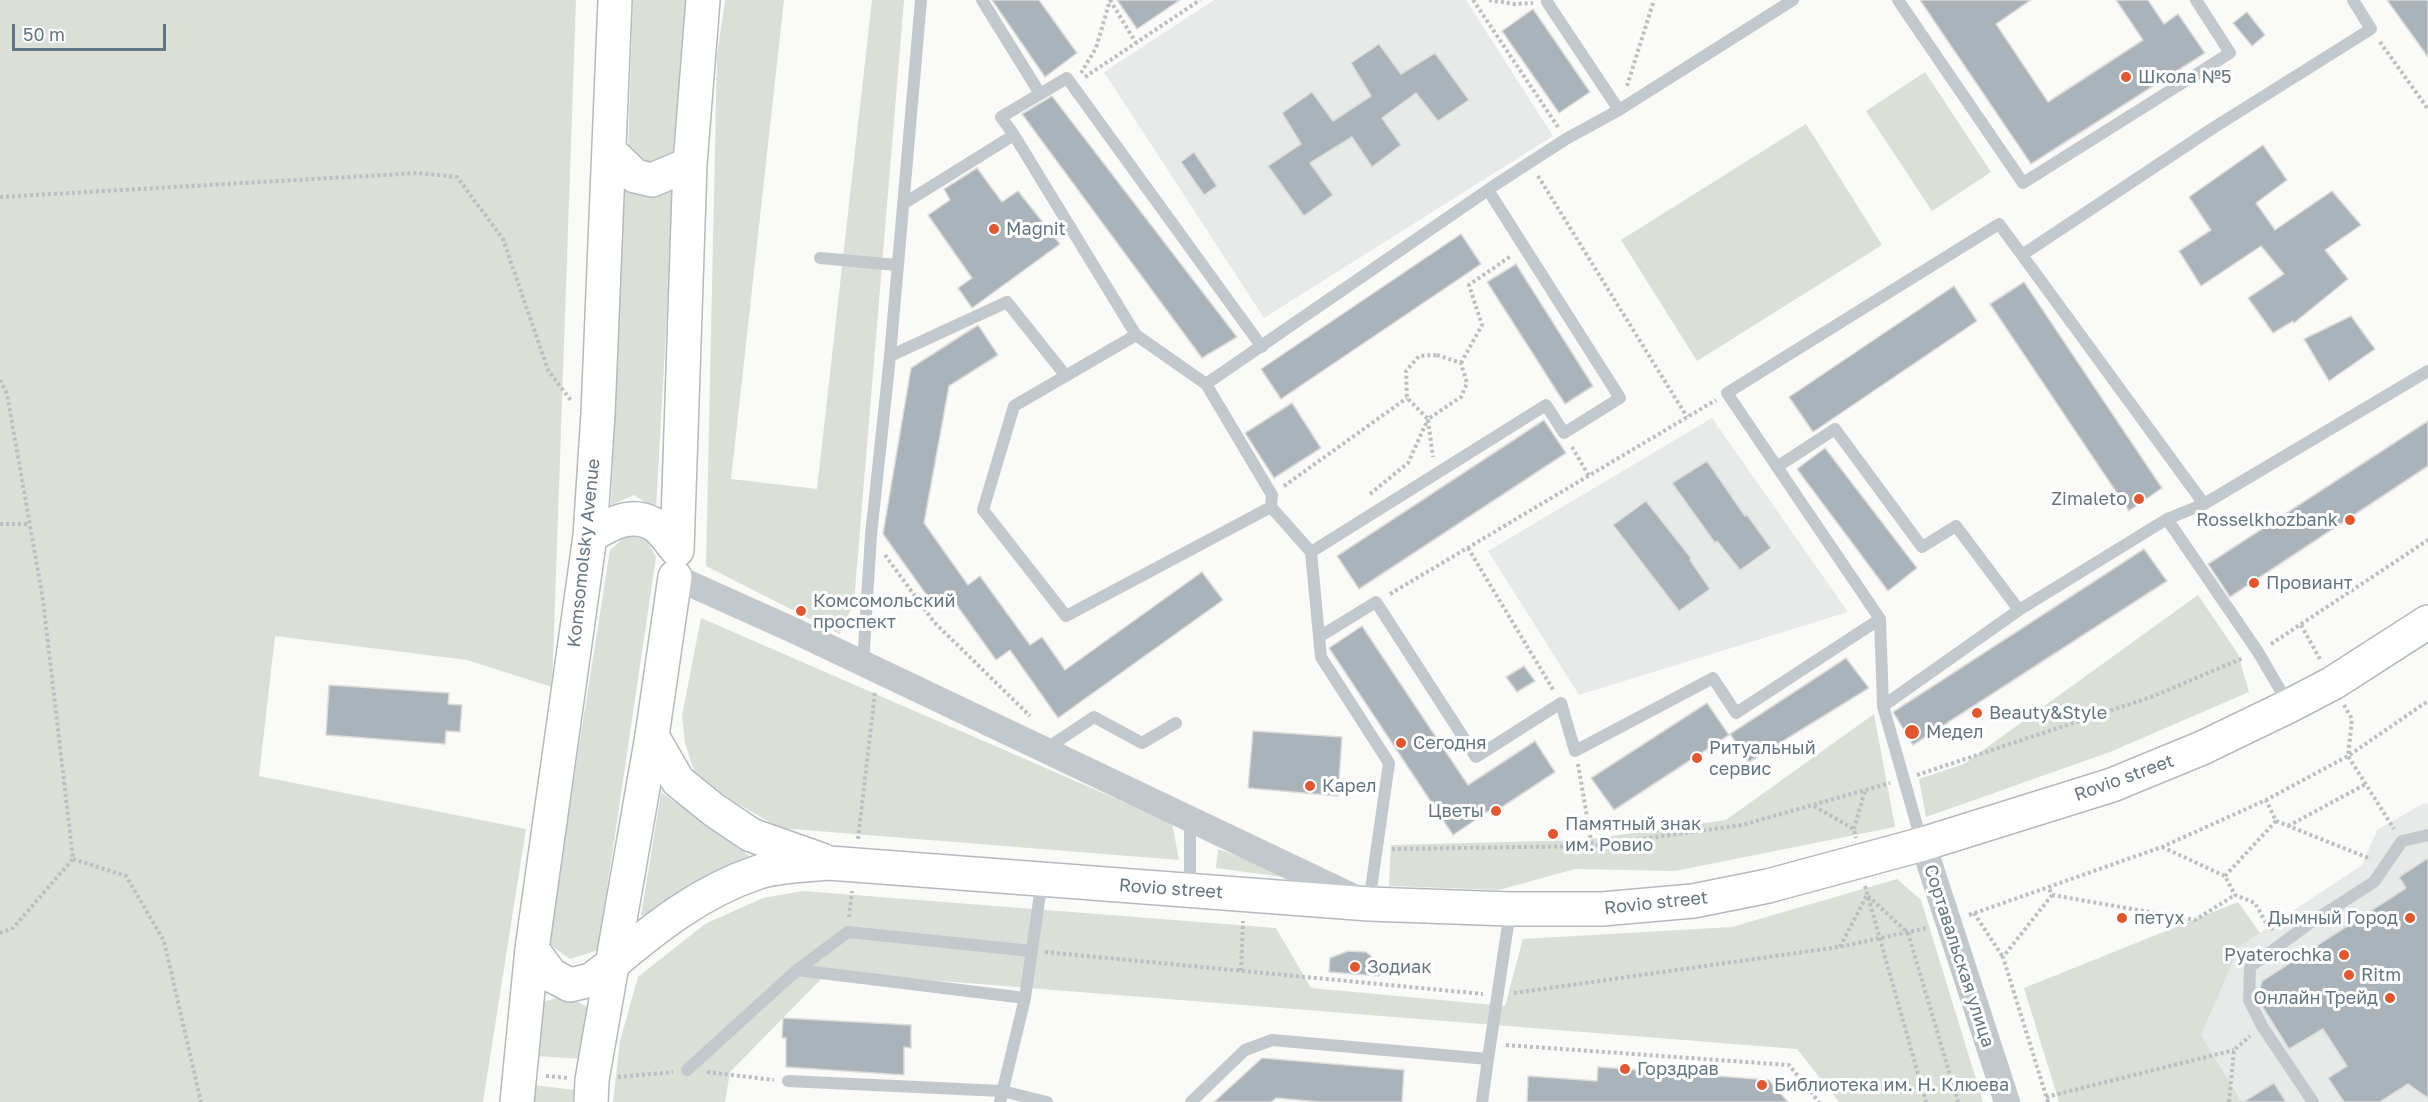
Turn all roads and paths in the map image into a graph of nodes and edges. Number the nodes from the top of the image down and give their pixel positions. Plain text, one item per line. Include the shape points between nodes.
1 (615, 0) edge
2 (703, 0) edge
3 (921, 0) edge
4 (982, 0) edge
5 (1110, 0) edge
6 (1200, 0) edge
7 (1473, 0) edge
8 (1489, 0) edge
9 (1654, 0) edge
10 (1793, 0) edge
11 (1898, 0) edge
12 (2196, 0) edge
13 (2353, 0) edge
14 (1513, 2) edge
15 (1547, 2) joint
16 (2371, 29) junction
17 (1136, 43) junction
18 (1072, 86) junction
19 (1039, 92) junction
20 (2428, 109) edge
21 (1620, 110) junction
22 (1014, 135) junction
23 (1566, 139) junction
24 (609, 151) junction
25 (1530, 162) junction
26 (690, 164) junction
27 (1488, 190) junction
28 (0, 197) edge
29 (903, 204) junction
30 (1525, 247) junction
31 (2022, 255) junction
32 (820, 258) dead end
33 (897, 265) junction
34 (1136, 335) junction
35 (1262, 347) junction
36 (890, 356) junction
37 (1461, 363) junction
38 (2428, 371) edge
39 (1066, 376) junction
40 (0, 380) edge
41 (1206, 384) junction
42 (1727, 393) junction
43 (577, 398) dead end
44 (1407, 398) junction
45 (1687, 417) junction
46 (1428, 419) junction
47 (1564, 433) junction
48 (1777, 467) junction
49 (1436, 474) junction
50 (1589, 476) junction
51 (1365, 498) dead end
52 (1271, 501) junction
53 (2204, 504) junction
54 (2167, 519) junction
55 (0, 524) edge
56 (29, 524) junction
57 (871, 535) junction
58 (590, 536) junction
59 (2428, 540) edge
60 (1468, 548) junction
61 (1311, 552) junction
62 (676, 563) junction
63 (1376, 602) junction
64 (2019, 610) junction
65 (1880, 620) junction
66 (2428, 622) edge
67 (1319, 637) junction
68 (2258, 652) junction
69 (870, 667) junction
70 (2428, 701) edge
71 (1561, 703) junction
72 (1883, 706) junction
73 (2289, 706) junction
74 (1176, 723) dead end
75 (652, 736) junction
76 (1050, 746) junction
77 (1575, 751) junction
78 (2348, 756) junction
79 (1904, 779) junction
80 (2366, 784) junction
81 (1865, 790) junction
82 (2266, 800) junction
83 (1813, 805) junction
84 (1190, 819) junction
85 (2276, 822) junction
86 (2288, 826) junction
87 (2398, 834) dead end
88 (2428, 835) edge
89 (1857, 844) junction
90 (1923, 844) junction
91 (1592, 846) junction
92 (2162, 847) junction
93 (1377, 849) junction
94 (73, 859) junction
95 (2374, 860) dead end
96 (842, 864) junction
97 (2225, 876) junction
98 (1042, 879) junction
99 (2049, 888) junction
100 (1190, 890) junction
101 (1867, 895) junction
102 (2235, 895) junction
103 (2052, 896) junction
104 (1369, 904) junction
105 (1510, 909) junction
106 (1974, 913) junction
107 (1948, 922) junction
108 (2278, 925) dead end
109 (848, 932) junction
110 (0, 933) edge
111 (1839, 947) dead end
112 (532, 949) junction
113 (1032, 951) junction
114 (2003, 957) junction
115 (612, 964) junction
116 (797, 970) junction
117 (1025, 998) junction
118 (2262, 1026) junction
119 (1490, 1044) junction
120 (2234, 1050) junction
121 (1488, 1059) junction
122 (687, 1070) junction
123 (788, 1081) joint
124 (518, 1088) edge
125 (592, 1091) edge
126 (1001, 1096) edge
127 (2046, 1096) junction
128 (201, 1102) edge
129 (1047, 1102) edge
130 (1191, 1102) edge
131 (1482, 1102) edge
132 (1819, 1102) edge
133 (1926, 1102) edge
134 (1958, 1102) edge
135 (2007, 1102) edge
136 (2048, 1102) edge
137 (2229, 1102) edge
138 (2313, 1102) edge

1 - 24 main road, Komsomolsky Avenue
2 - 26 main road
3 - 29 lane
4 - 19 lane
5 - 17 path
5 - 18 path via 1096,48
6 - 17 path
7 - 23 path
8 - 14 path
9 - 21 path
10 - 21 lane
11 - 12 lane via 2023,183 2230,53
13 - 16 lane
14 - 15 path
15 - 21 lane
16 - 20 path
16 - 31 lane
17 - 18 path
18 - 19 lane via 1067,78
18 - 35 lane
19 - 22 lane via 1001,117
21 - 23 lane
22 - 29 lane
22 - 34 lane
23 - 25 lane
24 - 26 main road via 634,176 652,180
24 - 58 main road, Komsomolsky Avenue
25 - 27 lane
25 - 45 path
26 - 62 main road
27 - 30 lane
27 - 35 lane
28 - 43 path via 418,173 457,177 503,239 548,370 577,409
29 - 33 lane
30 - 37 path via 1469,285 1482,325
30 - 47 lane via 1620,398
31 - 42 lane via 1999,224
31 - 53 lane
32 - 33 lane
33 - 36 lane
34 - 39 lane
34 - 41 lane
35 - 41 lane
36 - 39 lane via 1007,302
36 - 57 lane
37 - 44 path via 1437,355 1419,356 1406,371
37 - 46 path via 1467,383 1461,397
38 - 53 lane
39 - 52 lane via 1014,406 983,510 1066,616
40 - 56 path via 7,394
41 - 52 lane
42 - 45 path
42 - 48 lane
44 - 46 path
44 - 52 path
45 - 50 path
46 - 49 path
46 - 51 path via 1408,463
47 - 49 lane via 1546,405
47 - 50 path
48 - 64 lane via 1835,429 1922,548 1956,526
48 - 65 lane
49 - 61 lane
50 - 60 path
52 - 61 lane
53 - 54 lane
54 - 64 lane
54 - 68 lane
55 - 56 path
56 - 94 path via 43,600
57 - 69 lane
57 - 76 path via 934,622
58 - 62 main road via 611,523 631,518 653,523
58 - 112 main road, Komsomolsky Avenue
59 - 68 path
60 - 63 path
60 - 71 path
61 - 67 lane
62 - 69 street
62 - 75 main road
63 - 67 lane
63 - 71 lane via 1476,758
64 - 72 lane
65 - 72 lane
65 - 77 lane via 1736,713 1713,678
66 - 73 main road, Rovio street via 2333,683
67 - 93 lane via 1321,657 1389,763
68 - 73 lane
68 - 79 path via 2154,696
69 - 76 street
69 - 96 path
70 - 78 path
71 - 77 lane
72 - 79 lane
73 - 90 main road, Rovio street via 2112,785
74 - 76 lane via 1142,743 1094,717
75 - 96 main road, Rovio street via 678,780 751,835
75 - 115 main road
76 - 84 street
77 - 91 path
78 - 80 path
78 - 82 path
79 - 81 path
79 - 90 lane
80 - 86 path
80 - 87 path
81 - 83 path
81 - 89 path
82 - 85 path
82 - 92 path
83 - 89 path
83 - 91 path via 1742,825
84 - 100 lane
84 - 104 street
85 - 86 path
85 - 97 path
86 - 95 path
88 - 118 lane via 2402,841 2374,882 2250,967 2249,1000
89 - 90 main road, Rovio street
89 - 101 path
89 - 105 main road, Rovio street via 1768,886 1693,901 1602,909
90 - 107 street, Сортавальская улица
91 - 93 path
92 - 97 path
92 - 99 path
93 - 104 lane
94 - 110 path via 13,928
94 - 128 path via 126,876 164,941
96 - 98 main road, Rovio street
96 - 109 path
96 - 115 main road, Rovio street via 758,872 718,889 655,928
97 - 102 path
98 - 100 main road, Rovio street
98 - 113 lane
99 - 103 path
99 - 106 path
100 - 104 main road, Rovio street
101 - 111 path
101 - 133 path
101 - 134 path via 1908,933
102 - 103 path via 2195,920
102 - 108 path via 2255,903 2270,930
103 - 114 path
104 - 105 main road, Rovio street
105 - 119 lane
106 - 107 path
106 - 114 path
107 - 135 street, Сортавальская улица
109 - 113 lane
109 - 116 lane
112 - 115 main road, Rovio street via 551,975 570,985 591,980
112 - 124 main road, Komsomolsky Avenue
113 - 117 lane
114 - 127 path
115 - 125 main road
116 - 117 lane
116 - 122 lane
117 - 126 lane
118 - 120 path
118 - 138 lane
119 - 121 lane
119 - 132 path via 1790,1065
120 - 127 path
120 - 137 path
121 - 130 lane via 1272,1040 1245,1050
121 - 131 lane
122 - 123 path
122 - 125 path
123 - 126 lane
124 - 125 path
126 - 129 lane
127 - 136 path

